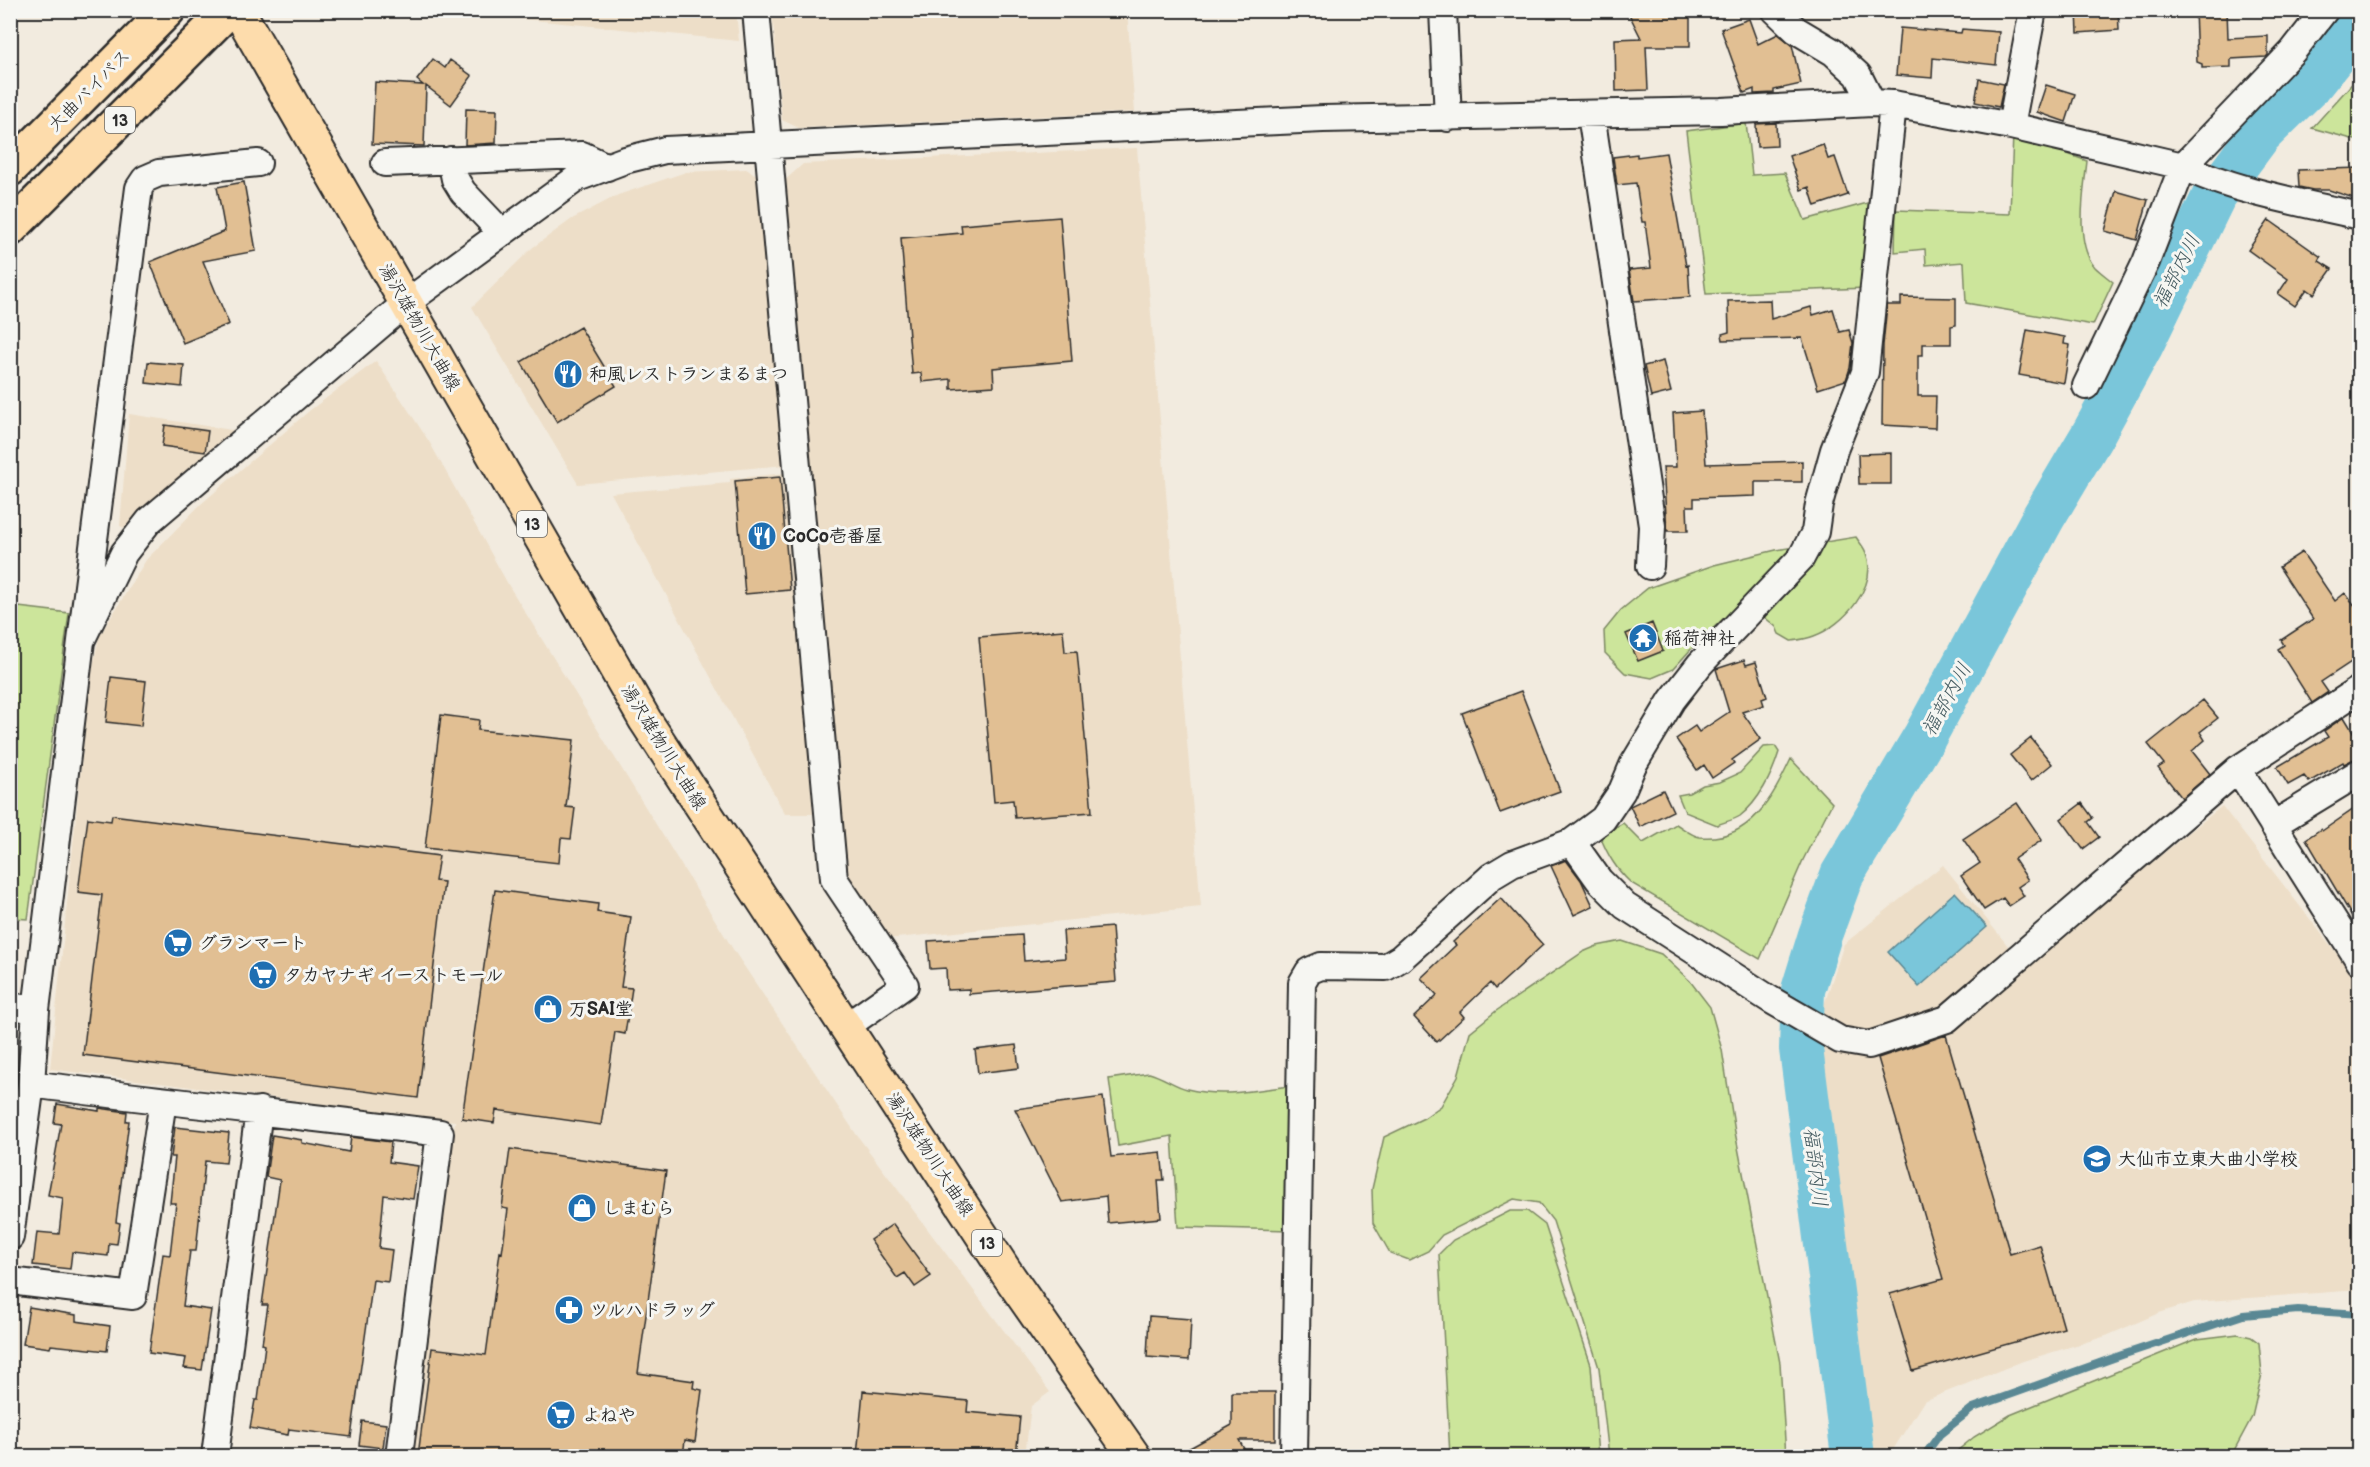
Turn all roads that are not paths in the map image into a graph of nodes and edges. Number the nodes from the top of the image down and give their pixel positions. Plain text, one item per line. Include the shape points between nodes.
1 (168, 10) edge
2 (229, 10) edge
3 (238, 10) edge
4 (756, 10) edge
5 (1443, 10) edge
6 (1775, 10) edge
7 (2033, 10) edge
8 (2325, 10) edge
9 (1883, 103) junction
10 (1591, 114) junction
11 (1448, 118) junction
12 (2011, 126) junction
13 (768, 145) junction
14 (451, 160) junction
15 (258, 163) dead end
16 (385, 163) dead end
17 (607, 166) junction
18 (10, 168) edge
19 (2191, 170) junction
20 (2360, 216) edge
21 (10, 229) edge
22 (502, 233) junction
23 (406, 303) junction
24 (2086, 386) dead end
25 (1650, 567) dead end
26 (81, 641) junction
27 (2360, 689) edge
28 (2238, 769) junction
29 (2360, 772) edge
30 (2273, 825) junction
31 (1572, 843) junction
32 (2357, 952) edge
33 (10, 1006) edge
34 (36, 1010) junction
35 (847, 1026) junction
36 (32, 1083) junction
37 (163, 1101) junction
38 (259, 1110) junction
39 (10, 1237) edge
40 (10, 1281) edge
41 (215, 1456) edge
42 (399, 1456) edge
43 (1134, 1456) edge
44 (1294, 1456) edge

1 - 18 highway, 大曲バイパス / 13
2 - 21 highway, 13
3 - 23 main road, 湯沢雄物川大曲線 / 13
4 - 13 street
5 - 11 street
6 - 9 street via 1796,30 1833,52
7 - 12 street
8 - 19 street
9 - 10 street
9 - 12 street
9 - 31 street via 1865,372 1834,450 1815,532 1801,558 1700,664 1672,700 1603,819
10 - 11 street
10 - 25 street via 1652,526
11 - 13 street via 1323,119
12 - 19 street
13 - 17 street via 665,150
13 - 35 street via 834,879 905,985
14 - 16 street
14 - 17 street via 582,155
14 - 22 street via 463,192
15 - 26 street via 159,173 145,179 139,188
17 - 22 street via 577,178
19 - 20 street via 2278,197
19 - 24 street
22 - 23 street
23 - 26 street via 149,521 124,553
23 - 35 main road, 湯沢雄物川大曲線 / 13 via 645,720
26 - 34 street
27 - 28 street
28 - 30 street
28 - 31 street via 1947,1019 1869,1045 1840,1040 1625,906 1599,880
29 - 30 street
30 - 32 street
31 - 44 street via 1512,864 1492,876 1386,967 1321,966 1309,971 1302,983
33 - 34 street
34 - 36 street
35 - 43 main road, 湯沢雄物川大曲線 / 13 via 1006,1272
36 - 37 street
36 - 39 street
37 - 38 street
37 - 40 street via 133,1296
38 - 41 street
38 - 42 street via 440,1134

